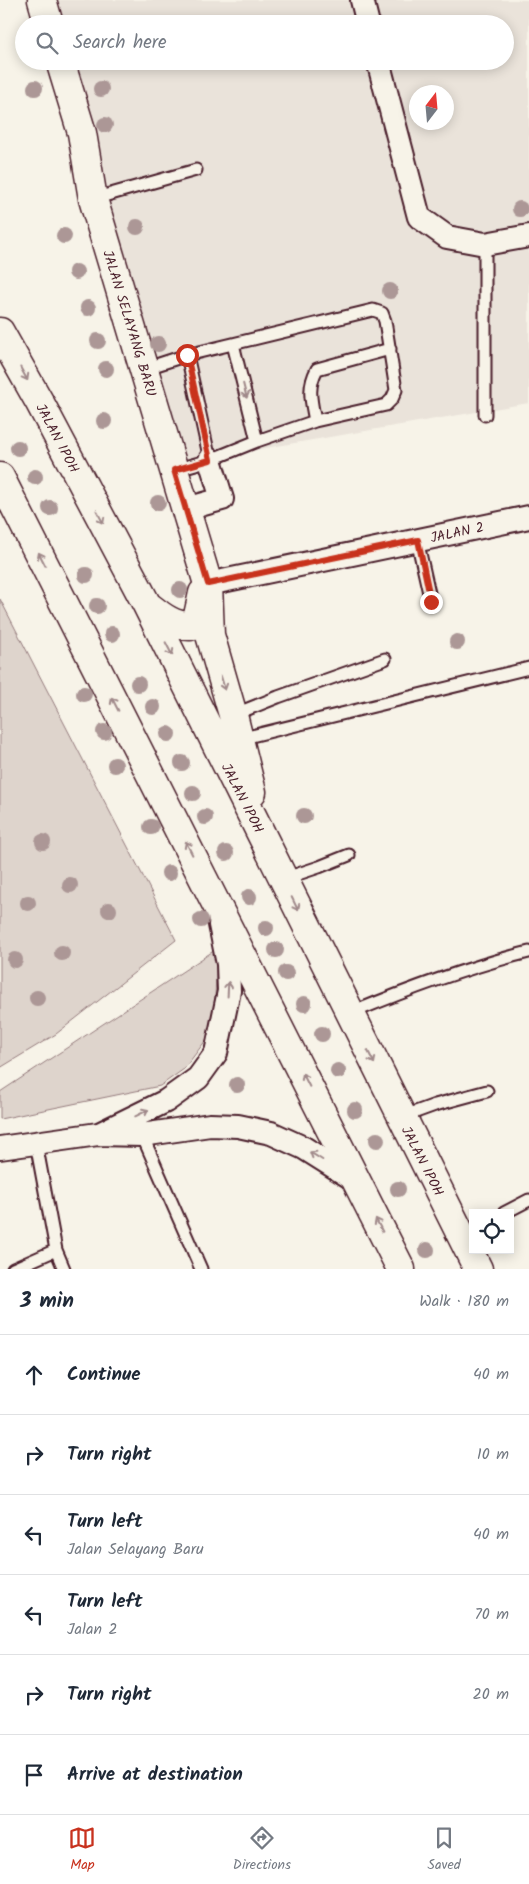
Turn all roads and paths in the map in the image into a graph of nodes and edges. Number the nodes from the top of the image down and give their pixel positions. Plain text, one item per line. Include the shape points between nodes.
1 (42, 0) edge
2 (362, 0) edge
3 (46, 15) edge
4 (366, 15) edge
5 (63, 70) edge
6 (380, 70) edge
7 (196, 170) dead end
8 (93, 200) junction
9 (529, 236) edge
10 (485, 244) junction
11 (0, 332) edge
12 (233, 344) junction
13 (390, 349) junction
14 (187, 355) junction
15 (144, 369) junction
16 (485, 416) dead end
17 (315, 420) junction
18 (257, 441) junction
19 (210, 460) junction
20 (174, 470) junction
21 (0, 477) edge
22 (186, 509) junction
23 (529, 517) edge
24 (418, 540) junction
25 (208, 584) junction
26 (431, 602) dead end
27 (147, 606) junction
28 (385, 659) dead end
29 (529, 668) edge
30 (236, 727) junction
31 (264, 841) junction
32 (350, 855) dead end
33 (283, 879) junction
34 (211, 892) junction
35 (529, 952) edge
36 (349, 1013) junction
37 (487, 1091) dead end
38 (402, 1117) junction
39 (98, 1134) junction
40 (142, 1135) junction
41 (36, 1143) junction
42 (0, 1148) edge
43 (358, 1182) junction
44 (529, 1200) edge
45 (512, 1209) edge
46 (467, 1232) edge
47 (56, 1250) junction
48 (13, 1269) edge
49 (64, 1269) edge
50 (201, 1269) edge
51 (401, 1269) edge
52 (478, 1269) edge

1 - 3 main road
2 - 4 street
5 - 8 main road, JALAN SELAYANG BARU via 82,133
6 - 10 street via 419,217 447,237
7 - 8 lane
8 - 15 main road, JALAN SELAYANG BARU
9 - 10 street
10 - 16 lane
11 -> 27 main road, JALAN IPOH
12 - 13 lane via 373,310 382,313 386,321
12 - 14 lane
12 -> 18 lane
13 - 17 lane via 317,369 310,392
13 - 17 lane via 396,390 392,400 386,405
14 - 15 lane
14 - 19 lane
15 - 20 main road, JALAN SELAYANG BARU
17 - 18 lane
18 - 19 lane
19 - 20 lane
19 - 22 street via 222,499
20 - 22 main road, JALAN SELAYANG BARU
34 -> 21 main road
22 - 25 main road, JALAN SELAYANG BARU
23 - 24 street, JALAN 2
24 - 25 street, JALAN 2
24 - 26 lane
25 - 27 main road via 201,597 196,620 190,626 179,626
25 -> 30 main road, JALAN SELAYANG BARU via 210,635
27 -> 31 main road, JALAN IPOH
28 - 30 lane via 278,697
29 - 30 lane
30 - 31 main road, JALAN SELAYANG BARU
31 - 33 main road, JALAN IPOH
32 - 33 lane
33 -> 36 main road, JALAN IPOH
39 -> 34 street via 166,1101 198,1078 216,1053 229,991 228,964
43 -> 34 main road
35 - 36 lane via 412,988
36 -> 38 main road, JALAN IPOH
37 - 38 lane
38 - 46 main road, JALAN IPOH
39 - 40 street
39 - 41 street
43 -> 40 street via 304,1148 271,1133 238,1126 210,1125
40 - 50 lane
41 - 42 street
41 - 47 lane
51 -> 43 main road
44 - 45 lane
46 - 52 main road, JALAN IPOH
47 - 48 lane
47 - 49 lane

